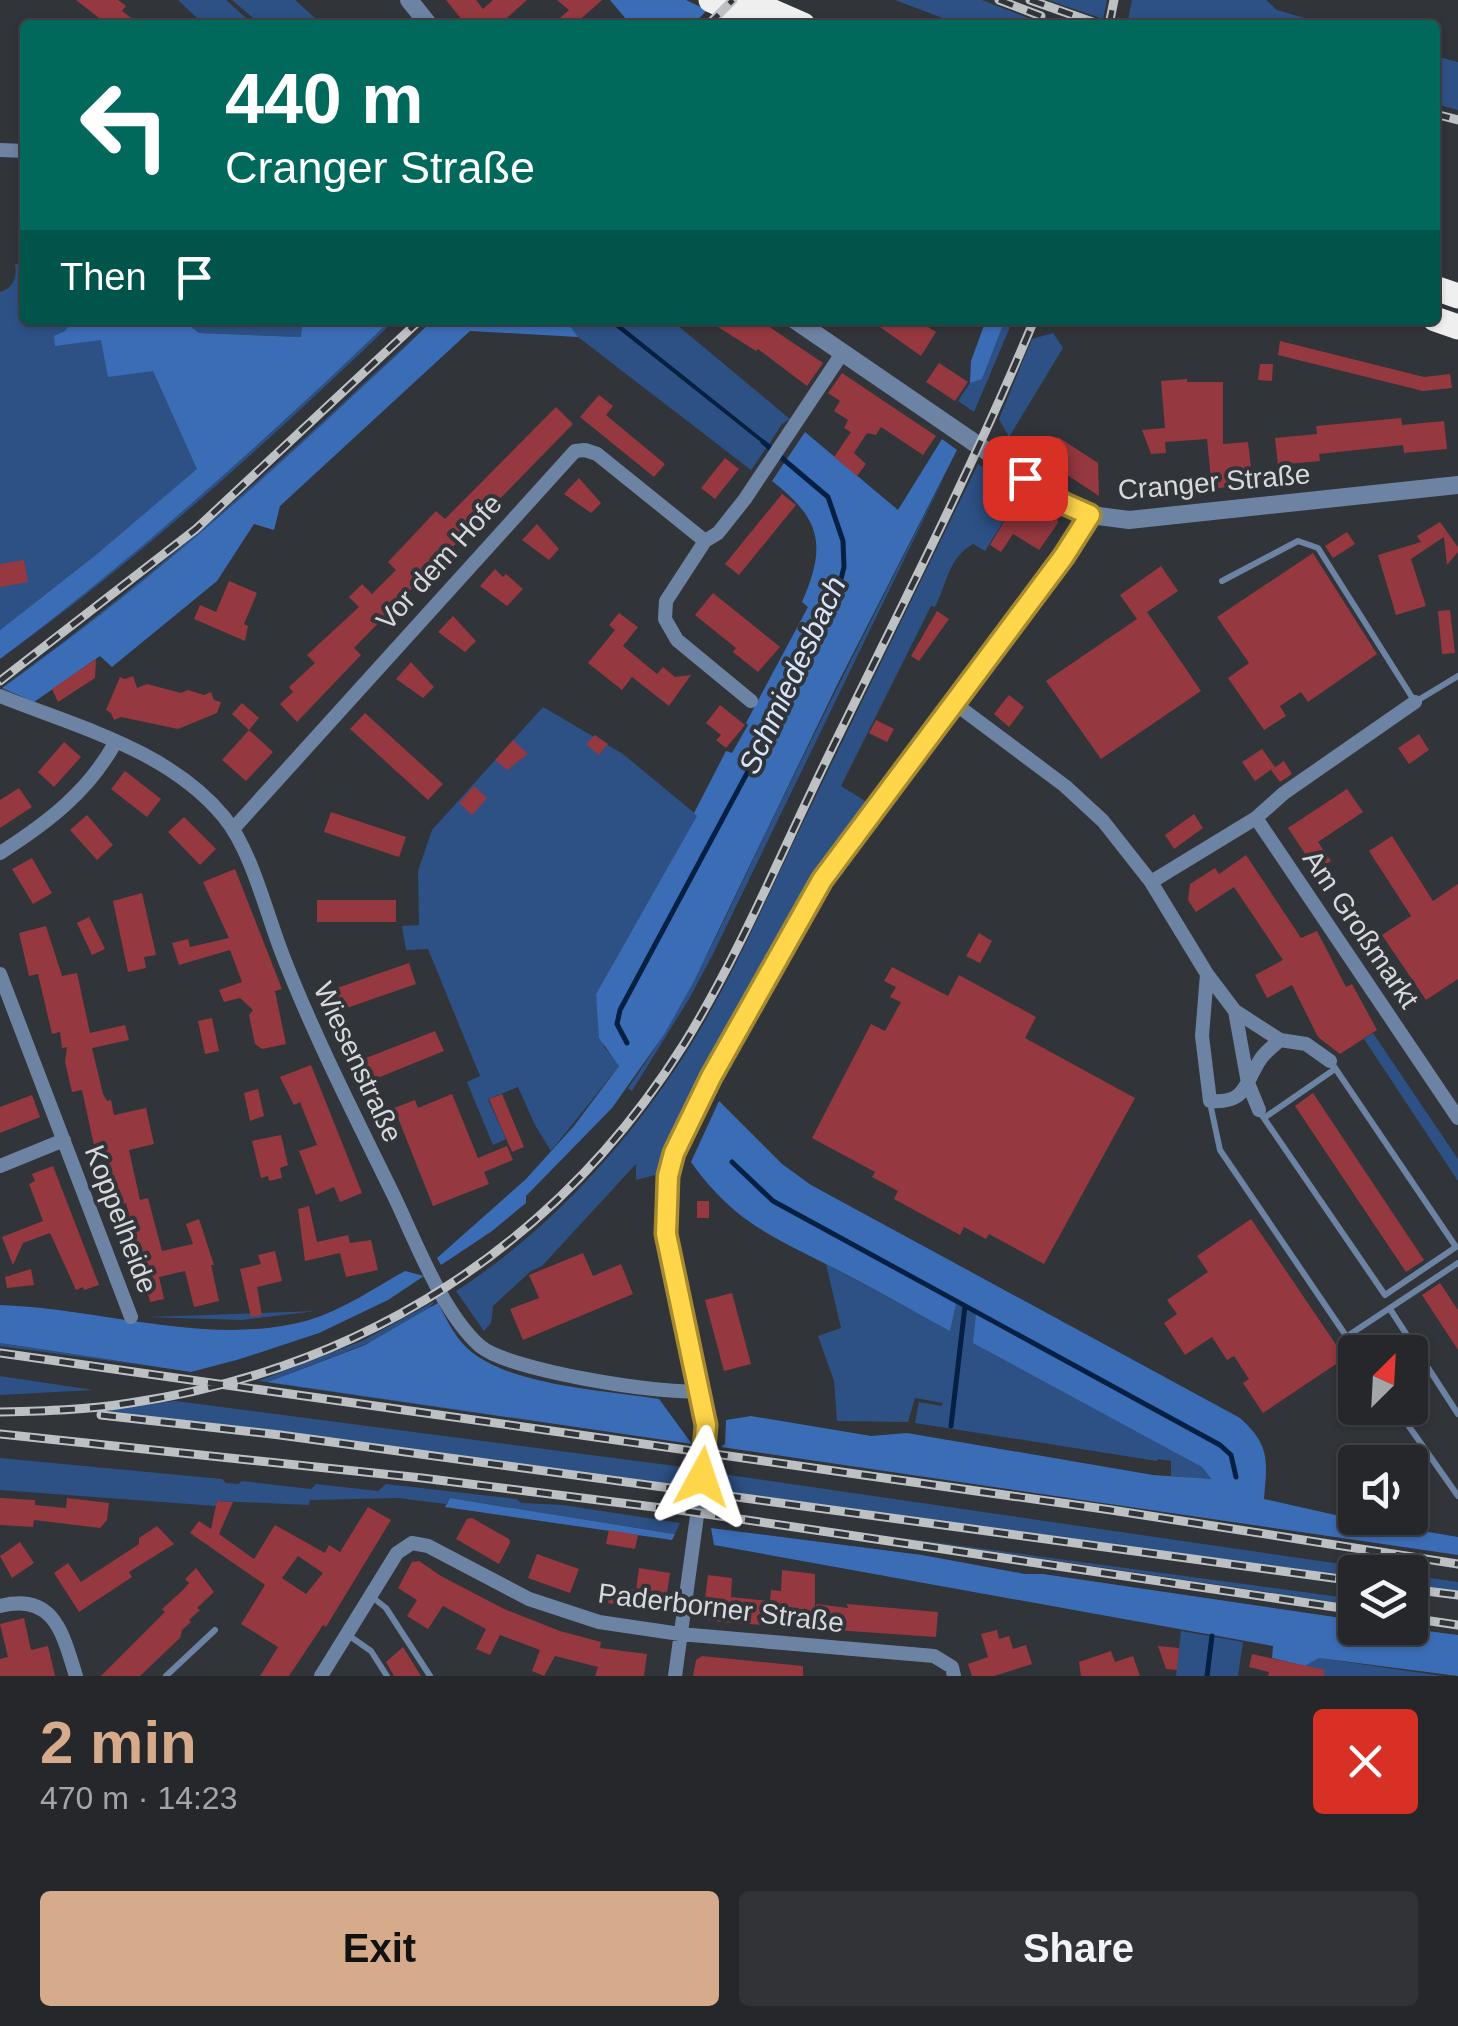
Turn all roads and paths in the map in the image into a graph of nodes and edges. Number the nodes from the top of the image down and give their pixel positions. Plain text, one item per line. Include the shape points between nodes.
1 (408, 0) edge
2 (712, 0) edge
3 (746, 0) edge
4 (425, 20) edge
5 (755, 20) edge
6 (792, 20) edge
7 (802, 325) edge
8 (842, 352) junction
9 (1458, 485) edge
10 (1090, 515) junction
11 (705, 540) junction
12 (1222, 581) dead end
13 (1458, 676) edge
14 (0, 696) edge
15 (752, 701) dead end
16 (1416, 702) junction
17 (954, 703) junction
18 (115, 743) junction
19 (1256, 818) junction
20 (234, 829) junction
21 (0, 852) edge
22 (1151, 882) junction
23 (0, 974) edge
24 (1207, 974) junction
25 (1235, 1012) junction
26 (1280, 1040) junction
27 (1333, 1065) junction
28 (1248, 1084) junction
29 (1210, 1102) junction
30 (1261, 1114) junction
31 (1458, 1118) edge
32 (64, 1140) junction
33 (0, 1166) edge
34 (1458, 1263) edge
35 (1390, 1309) junction
36 (131, 1316) dead end
37 (1345, 1335) edge
38 (1349, 1335) edge
39 (700, 1391) junction
40 (1458, 1414) edge
41 (1408, 1425) edge
42 (1458, 1496) edge
43 (370, 1596) junction
44 (0, 1606) edge
45 (214, 1630) dead end
46 (347, 1634) junction
47 (680, 1634) junction
48 (76, 1676) edge
49 (166, 1676) edge
50 (321, 1676) edge
51 (386, 1676) edge
52 (430, 1676) edge
53 (674, 1676) edge
54 (954, 1676) edge

1 - 4 street
2 - 5 highway
3 - 6 highway
7 - 8 street, Cranger Straße
8 - 10 street, Cranger Straße via 1055,498
8 - 11 street via 767,467 718,533
9 - 10 street, Cranger Straße via 1129,520
10 - 17 street
11 - 15 street via 666,602 665,619 677,640
11 - 20 street, Vor dem Hofe via 596,454 575,451
12 - 16 lane via 1298,541 1318,548
13 - 16 lane
14 - 18 street, Wiesenstraße
16 - 19 street
17 - 22 street via 1065,786
17 - 39 street via 822,880 674,1153 666,1234
18 - 20 street, Wiesenstraße via 189,782
18 - 21 street via 94,778 68,803
19 - 22 street
19 - 31 street, Am Großmarkt
20 - 39 street, Wiesenstraße via 311,1028 416,1243 470,1336 503,1360 527,1367
22 - 24 street
23 - 32 street, Koppelheide
24 - 25 street
24 - 29 street via 1202,1036
25 - 26 street
25 - 28 street
26 - 27 street via 1306,1044
26 - 28 street via 1262,1056
27 - 30 lane
27 - 30 lane via 1456,1247 1384,1296
28 - 29 street via 1238,1098
28 - 30 street
29 - 37 lane via 1220,1150
32 - 33 street, Koppelheide
32 - 36 street, Koppelheide
34 - 35 lane
35 - 38 lane
35 - 40 lane
39 - 47 street via 707,1443
41 - 42 lane
43 - 46 street, Paderborner Straße
43 - 47 street, Paderborner Straße via 404,1546 420,1543 564,1612
43 - 52 lane via 386,1608
44 - 48 street via 28,1603 55,1620
45 - 49 lane
46 - 50 street, Paderborner Straße
46 - 51 lane via 371,1651
47 - 53 street
47 - 54 street, Paderborner Straße via 934,1656

